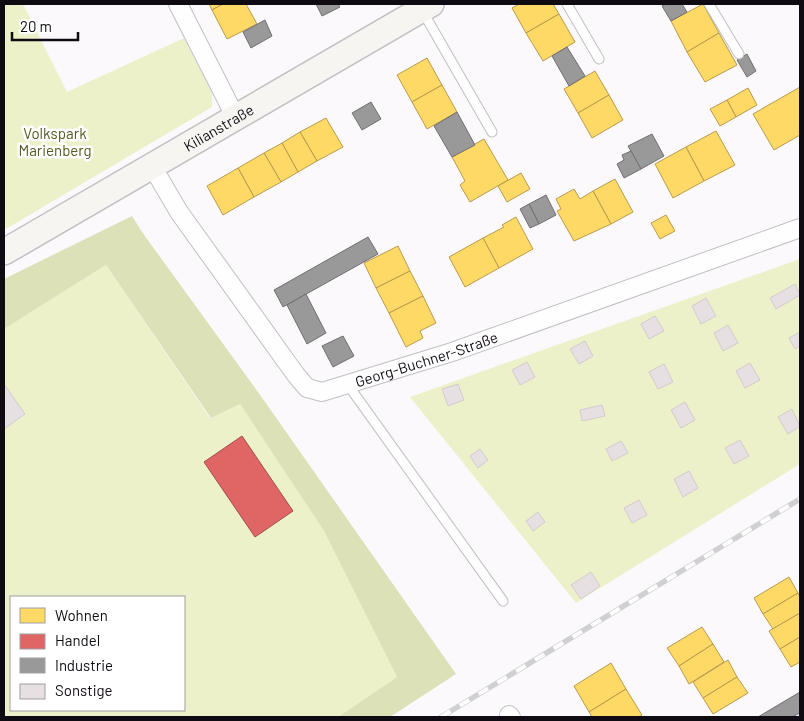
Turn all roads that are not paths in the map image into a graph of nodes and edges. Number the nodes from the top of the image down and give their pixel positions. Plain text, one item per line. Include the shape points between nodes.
1 (178, 4) edge
2 (567, 4) edge
3 (709, 4) edge
4 (426, 6) edge
5 (739, 54) dead end
6 (599, 59) dead end
7 (236, 118) junction
8 (492, 132) dead end
9 (152, 166) junction
10 (800, 228) edge
11 (4, 252) edge
12 (348, 385) junction
13 (503, 601) dead end

1 - 7 street
2 - 6 lane
3 - 5 lane
4 - 7 main road, Kilianstraße
4 - 8 lane
7 - 9 main road, Kilianstraße
9 - 11 main road, Kilianstraße
9 - 12 street, Georg-Buchner-Straße via 179,212 307,388 322,392
10 - 12 street, Georg-Buchner-Straße via 452,352
12 - 13 lane

